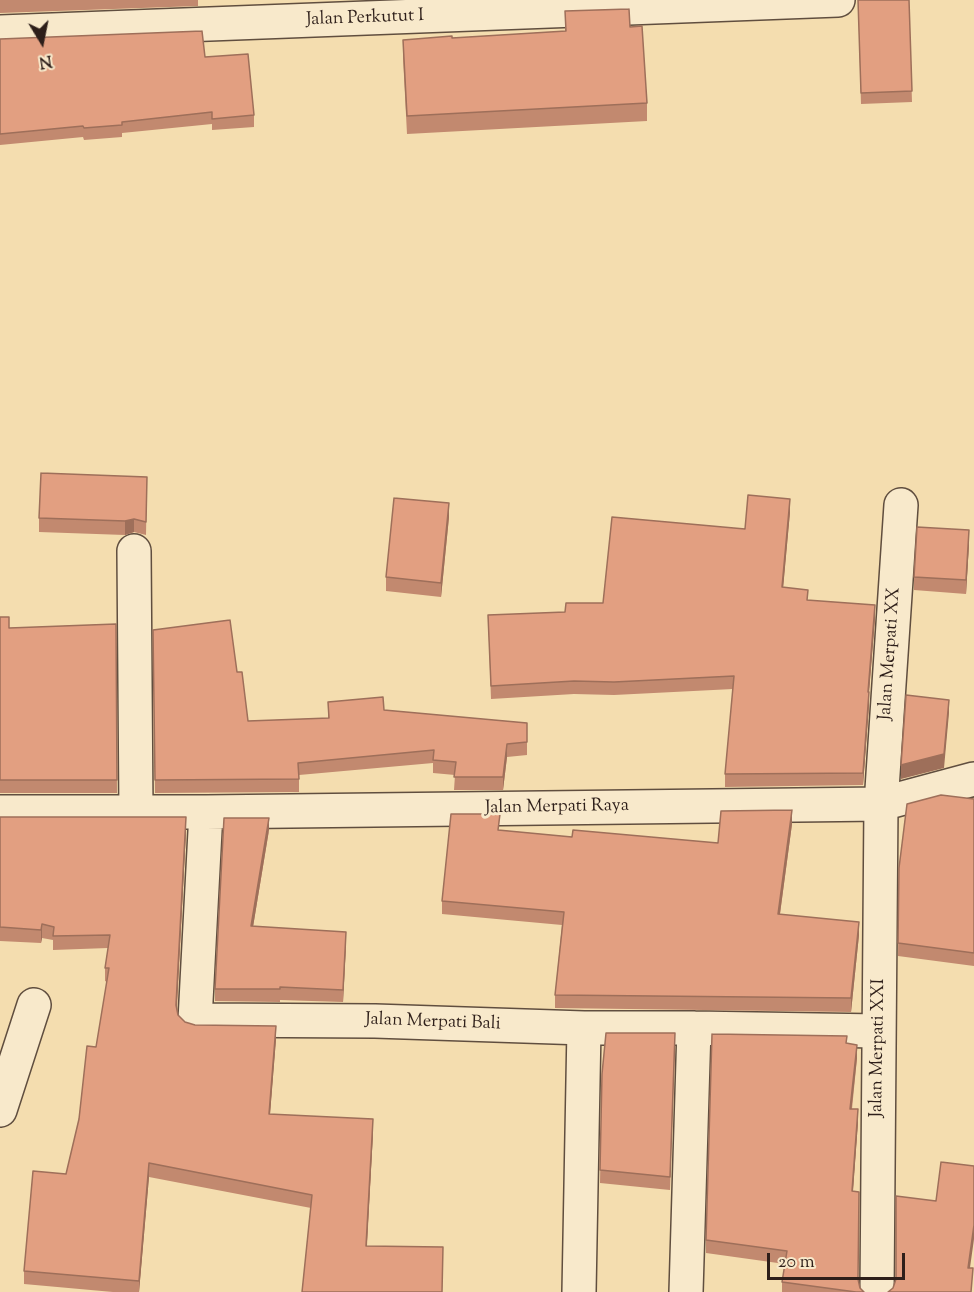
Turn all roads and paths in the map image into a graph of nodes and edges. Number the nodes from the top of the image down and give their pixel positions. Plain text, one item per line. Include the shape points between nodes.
1 (838, 0) edge
2 (652, 4) edge
3 (0, 32) edge
4 (902, 504) dead end
5 (134, 551) dead end
6 (974, 780) edge
7 (881, 804) junction
8 (0, 812) edge
9 (136, 812) junction
10 (206, 812) junction
11 (34, 1005) dead end
12 (584, 1028) junction
13 (694, 1028) junction
14 (879, 1031) junction
15 (0, 1110) edge
16 (579, 1292) edge
17 (686, 1292) edge
18 (877, 1292) edge

1 - 2 street, Jalan Perkutut I
2 - 3 street, Jalan Perkutut I
4 - 7 street, Jalan Merpati XX
5 - 9 street
6 - 7 street, Jalan Merpati Raya
7 - 10 street, Jalan Merpati Raya
7 - 14 street, Jalan Merpati XXI
8 - 9 street, Jalan Merpati Raya
9 - 10 street, Jalan Merpati Raya
10 - 12 street, Jalan Merpati Bali via 195,1020
11 - 15 street
12 - 13 street, Jalan Merpati Bali
12 - 16 street
13 - 14 street, Jalan Merpati Bali
13 - 17 street
14 - 18 street, Jalan Merpati XXI

